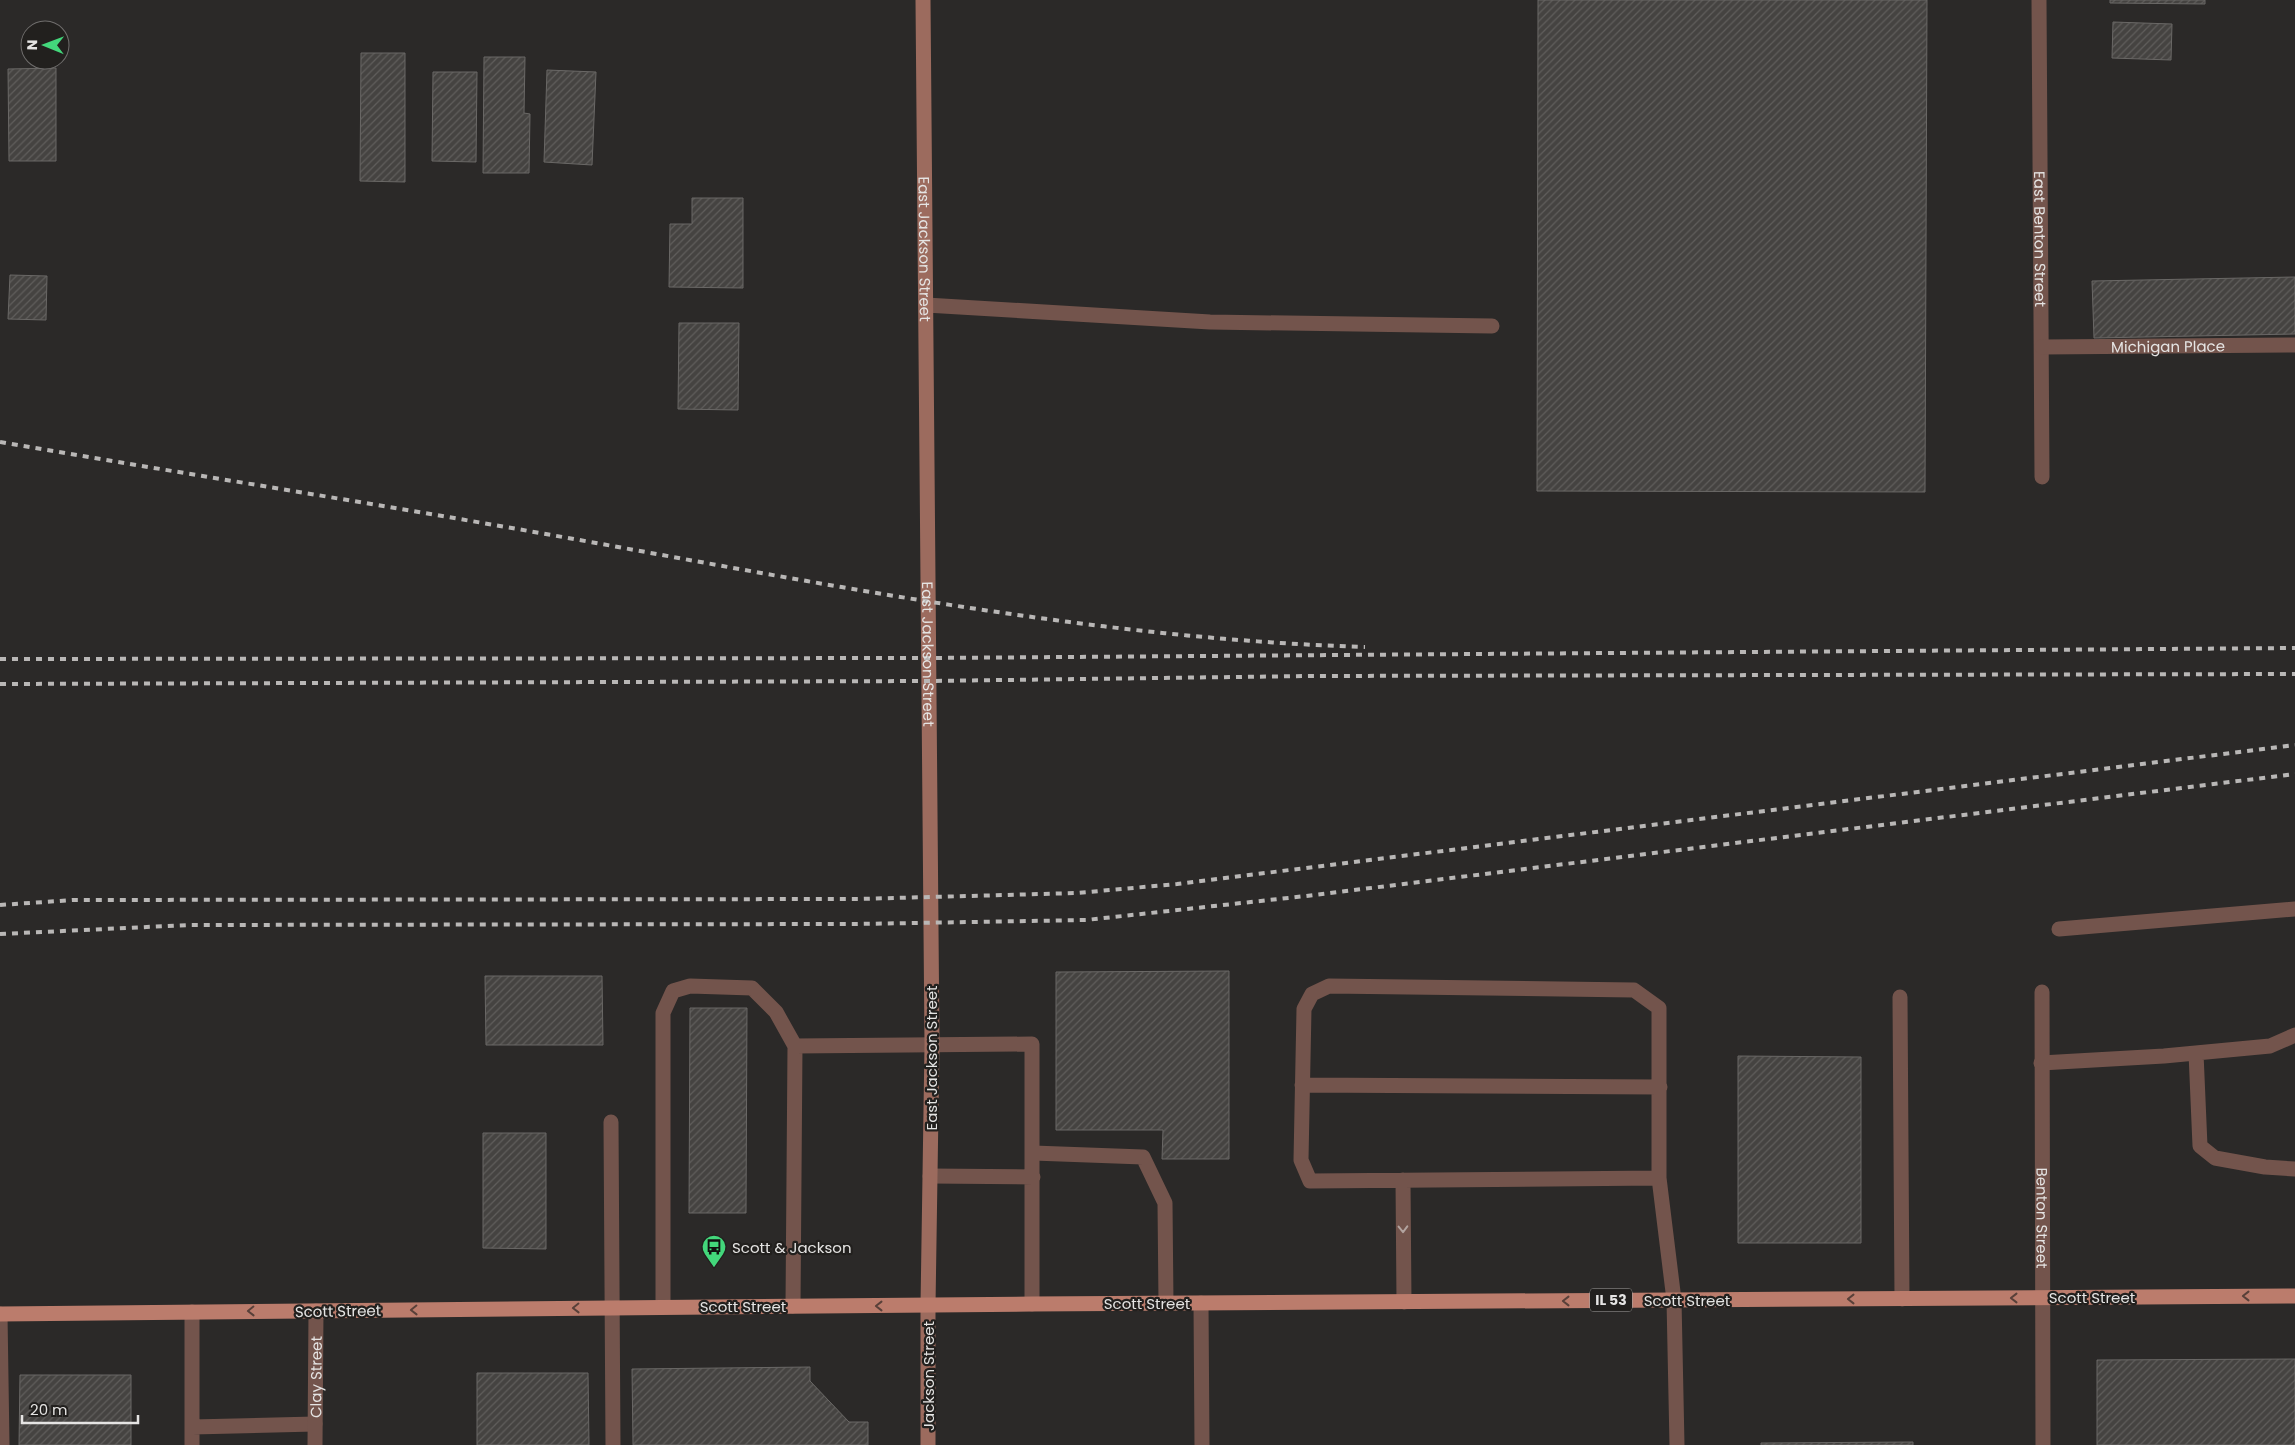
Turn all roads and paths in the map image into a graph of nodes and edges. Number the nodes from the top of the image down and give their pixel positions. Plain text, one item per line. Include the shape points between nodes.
1 (923, 0) edge
2 (2039, 0) edge
3 (926, 306) junction
4 (1492, 326) dead end
5 (2295, 345) edge
6 (2042, 347) junction
7 (2042, 478) dead end
8 (2295, 909) edge
9 (2059, 929) dead end
10 (2042, 992) dead end
11 (1900, 997) dead end
12 (2295, 1035) edge
13 (932, 1045) junction
14 (795, 1046) junction
15 (2196, 1053) junction
16 (2042, 1063) junction
17 (1302, 1085) junction
18 (1660, 1086) junction
19 (611, 1122) dead end
20 (1033, 1153) junction
21 (2295, 1169) edge
22 (930, 1176) junction
23 (1033, 1177) junction
24 (1659, 1178) junction
25 (1403, 1180) junction
26 (2295, 1296) edge
27 (2041, 1298) junction
28 (1902, 1299) junction
29 (1674, 1300) junction
30 (1404, 1302) junction
31 (1166, 1303) junction
32 (1201, 1303) junction
33 (1032, 1304) junction
34 (793, 1306) junction
35 (928, 1306) junction
36 (663, 1307) junction
37 (612, 1308) junction
38 (316, 1311) junction
39 (192, 1312) junction
40 (0, 1314) edge
41 (315, 1424) junction
42 (192, 1427) junction
43 (2, 1445) edge
44 (192, 1445) edge
45 (315, 1445) edge
46 (613, 1445) edge
47 (928, 1445) edge
48 (1202, 1445) edge
49 (1677, 1445) edge
50 (2043, 1445) edge

1 - 3 street, East Jackson Street
2 - 6 street, East Benton Street
3 - 4 street via 1210,322
3 - 13 street, East Jackson Street
5 - 6 street, Michigan Place
6 - 7 street, East Benton Street
8 - 9 street
10 - 16 street, Benton Street
11 - 28 street
12 - 15 street via 2270,1046
13 - 14 street
13 - 20 street via 1032,1044
13 - 22 street, East Jackson Street
14 - 34 street
14 - 36 street via 776,1012 752,988 690,986 673,991 663,1013
15 - 16 street
15 - 21 street via 2200,1146 2215,1158 2264,1168
16 - 27 street, Benton Street
17 - 18 street
17 - 18 street via 1304,1009 1312,994 1329,986 1634,990 1659,1008
17 - 25 street via 1301,1160 1310,1181
18 - 24 street
19 - 37 street
20 - 23 street
20 - 31 street via 1143,1157 1165,1203
22 - 23 street
22 - 35 street, East Jackson Street
23 - 33 street
24 - 25 street
24 - 29 street
25 -> 30 street
26 -> 27 main road, Scott Street / IL 53
27 -> 28 main road, Scott Street / IL 53
27 - 50 street, Benton Street
28 -> 29 main road, Scott Street / IL 53
29 -> 30 main road, Scott Street / IL 53
29 - 49 street
30 - 32 main road, Scott Street / IL 53
31 - 32 main road, Scott Street / IL 53
31 - 33 main road, Scott Street / IL 53
32 - 48 street
33 - 35 main road, Scott Street / IL 53
35 -> 34 main road, Scott Street
34 - 36 main road, Scott Street
35 - 47 street, Jackson Street
36 - 37 main road, Scott Street
37 -> 38 main road, Scott Street
37 - 46 street
38 -> 39 main road, Scott Street
38 - 41 street, Clay Street
39 - 40 main road, Scott Street
39 - 42 street
40 - 43 street
41 - 42 street
41 - 45 street, Clay Street
42 - 44 street

